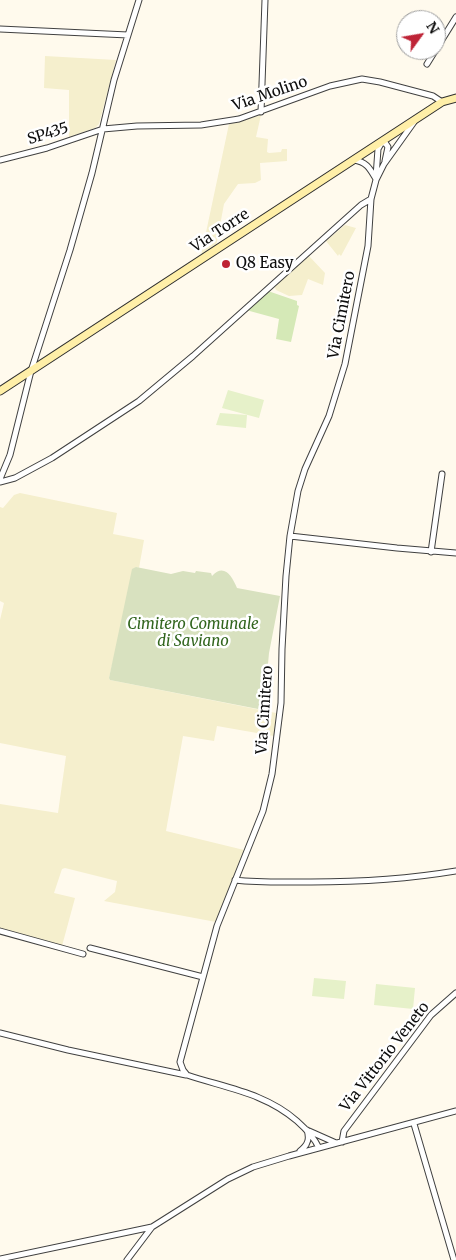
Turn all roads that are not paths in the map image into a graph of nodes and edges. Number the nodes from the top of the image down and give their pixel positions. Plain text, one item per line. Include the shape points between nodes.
1 (139, 0) edge
2 (265, 0) edge
3 (456, 17) edge
4 (0, 29) edge
5 (128, 35) junction
6 (428, 64) dead end
7 (456, 98) edge
8 (442, 102) junction
9 (261, 112) junction
10 (418, 118) junction
11 (102, 129) junction
12 (382, 142) junction
13 (0, 160) edge
14 (354, 160) junction
15 (384, 164) junction
16 (376, 180) junction
17 (371, 199) junction
18 (31, 371) junction
19 (0, 391) edge
20 (442, 474) dead end
21 (0, 481) edge
22 (290, 536) junction
23 (431, 552) junction
24 (456, 554) edge
25 (456, 871) edge
26 (234, 880) junction
27 (0, 931) edge
28 (90, 948) dead end
29 (83, 954) dead end
30 (203, 977) junction
31 (456, 993) edge
32 (0, 1033) edge
33 (187, 1076) junction
34 (456, 1111) edge
35 (414, 1124) junction
36 (306, 1130) junction
37 (339, 1142) junction
38 (319, 1148) junction
39 (297, 1154) junction
40 (152, 1227) junction
41 (0, 1259) edge
42 (127, 1260) edge
43 (454, 1260) edge

1 - 5 street
2 - 9 street
3 - 6 street
4 - 5 street
5 - 11 street
7 - 8 main road, Via Torre
8 - 9 street, Via Molino via 424,94 362,79 330,86
8 - 10 main road, Via Torre
9 - 11 street, Via Molino via 221,123
10 - 12 main road, Via Torre
10 - 15 street, Via Cimitero
11 - 13 street, SP435
11 - 18 street via 70,250
12 - 14 main road, Via Torre
12 - 15 street via 388,147
12 - 16 street, Via Cimitero via 378,149
14 - 16 street via 368,166
14 - 18 main road, Via Torre
15 - 16 street, Via Cimitero
16 - 17 street, Via Cimitero
17 - 21 street via 139,401 52,458 14,478
17 - 22 street, Via Cimitero via 368,246 345,364 328,416 305,469
18 - 19 main road, Via Torre
18 - 21 street via 10,455
20 - 23 street
22 - 23 street
22 - 26 street, Via Cimitero via 283,618 281,703 272,774 263,810
23 - 24 street
25 - 26 street via 375,880
26 - 30 street, Via Cimitero
27 - 29 street
28 - 30 street
30 - 33 street, Via Cimitero via 180,1062
31 - 37 street, Via Vittorio Veneto via 431,1015
32 - 33 street
33 - 36 street via 260,1097 289,1114
34 - 35 street
35 - 37 street
35 - 43 street
36 - 37 street
36 - 38 street
36 - 39 street via 307,1144
37 - 38 street
38 - 39 street
39 - 40 street via 253,1167 228,1179
40 - 41 street
40 - 42 street

